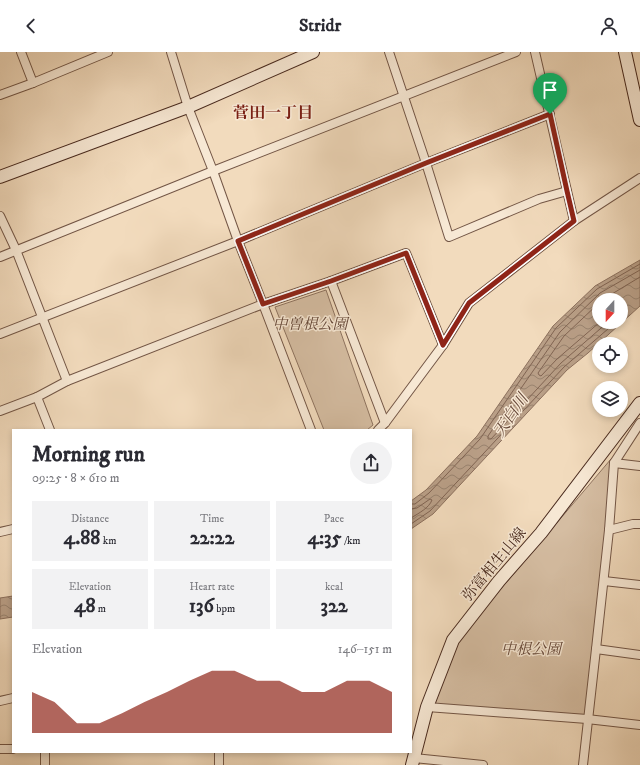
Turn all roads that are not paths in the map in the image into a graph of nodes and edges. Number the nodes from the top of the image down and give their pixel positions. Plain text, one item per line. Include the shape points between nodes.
1 (21, 52) edge
2 (108, 52) edge
3 (172, 52) edge
4 (313, 52) edge
5 (389, 52) edge
6 (516, 52) edge
7 (535, 52) edge
8 (626, 52) edge
9 (33, 83) junction
10 (0, 95) edge
11 (403, 96) junction
12 (188, 107) junction
13 (550, 114) junction
14 (640, 120) edge
15 (426, 163) junction
16 (213, 171) junction
17 (0, 177) edge
18 (640, 178) edge
19 (567, 191) junction
20 (0, 216) edge
21 (574, 221) junction
22 (238, 241) junction
23 (16, 250) junction
24 (0, 257) edge
25 (331, 281) junction
26 (263, 304) junction
27 (42, 318) junction
28 (0, 334) edge
29 (443, 345) junction
30 (67, 381) junction
31 (37, 397) junction
32 (640, 403) edge
33 (0, 411) edge
34 (385, 423) junction
35 (640, 423) edge
36 (50, 429) edge
37 (312, 429) edge
38 (379, 429) edge
39 (614, 463) junction
40 (640, 466) edge
41 (640, 524) edge
42 (12, 530) edge
43 (609, 530) junction
44 (0, 532) edge
45 (604, 581) junction
46 (640, 585) edge
47 (596, 649) junction
48 (640, 655) edge
49 (12, 698) edge
50 (0, 701) edge
51 (427, 707) junction
52 (587, 719) junction
53 (640, 725) edge
54 (0, 749) edge
55 (12, 749) edge
56 (45, 753) edge
57 (219, 753) edge
58 (413, 754) edge
59 (45, 765) edge
60 (219, 765) edge
61 (483, 765) edge
62 (583, 765) edge

1 - 9 street
2 - 9 street
3 - 12 street
4 - 12 street
5 - 11 street
6 - 11 street
7 - 13 street
8 - 14 street
9 - 10 street
11 - 15 street
11 - 16 street
12 - 16 street
12 - 17 street
13 - 15 street
13 - 19 street
15 - 19 street via 448,237
15 - 22 street
16 - 22 street
16 - 23 street
18 - 21 street
19 - 21 street
20 - 23 street
21 - 29 street via 469,303
22 - 26 street
22 - 27 street
23 - 24 street
23 - 27 street
25 - 26 street
25 - 29 street via 406,253
25 - 34 street
26 - 30 street
26 - 37 street
27 - 28 street
27 - 30 street
29 - 34 street
30 - 31 street
31 - 33 street
31 - 36 street
32 - 51 street, 弥富相生山線 via 541,533 453,640
34 - 38 street
35 - 39 street
39 - 40 street
39 - 43 street
41 - 43 street
42 - 44 street
43 - 45 street
45 - 46 street
45 - 47 street
47 - 48 street
47 - 52 street
49 - 50 street
51 - 52 street
51 - 58 street, 弥富相生山線
52 - 53 street
52 - 62 street
54 - 55 street
56 - 59 street
57 - 60 street
58 - 61 street

